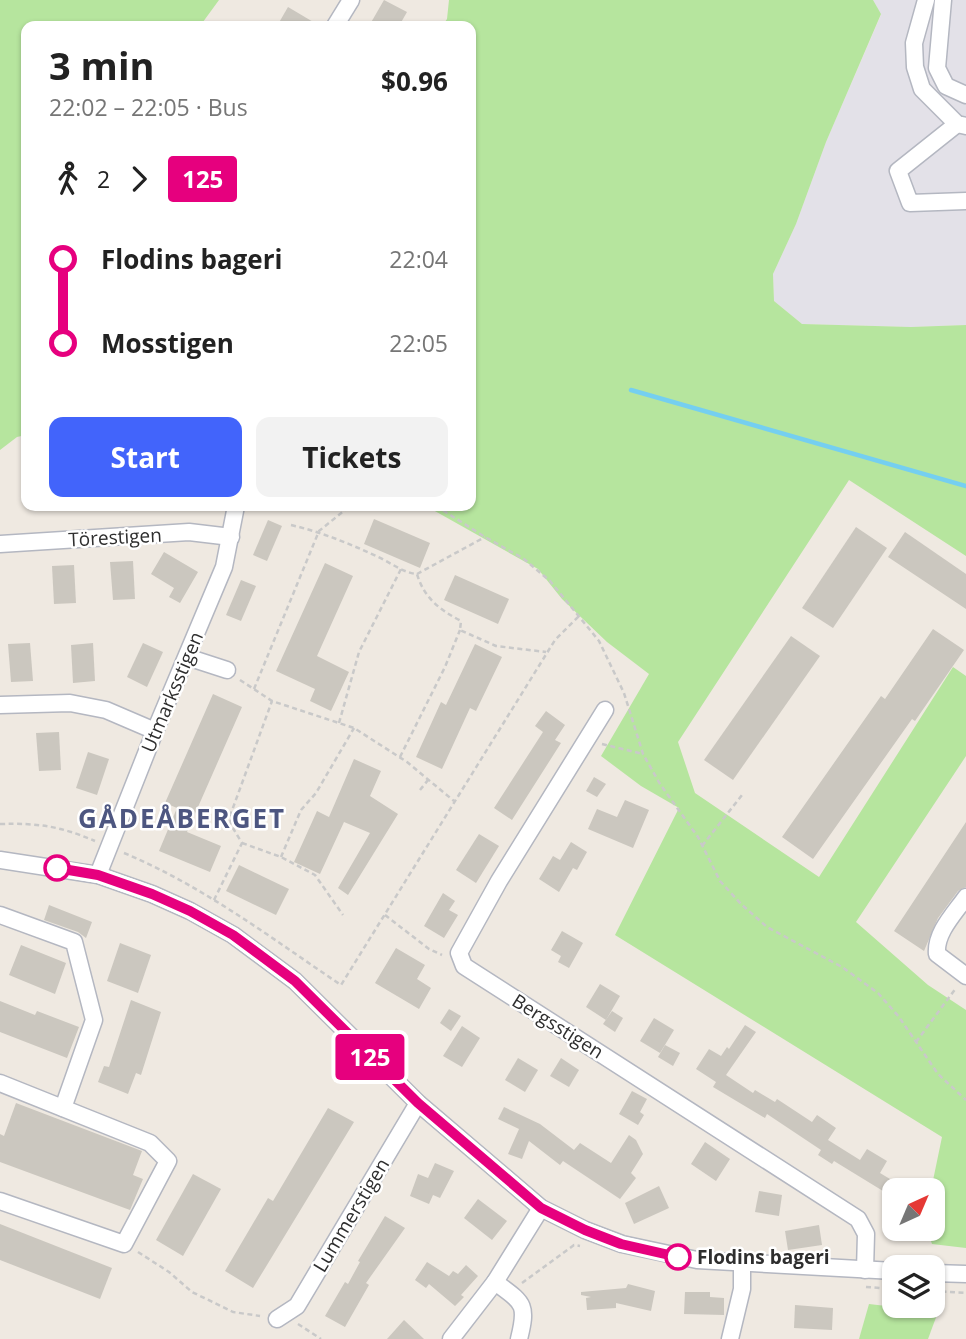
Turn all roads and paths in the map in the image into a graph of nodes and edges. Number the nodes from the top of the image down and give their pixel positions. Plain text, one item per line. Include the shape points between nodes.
1 (351, 0) edge
2 (926, 0) edge
3 (943, 0) edge
4 (338, 21) edge
5 (966, 94) edge
6 (962, 125) edge
7 (966, 201) edge
8 (235, 511) edge
9 (344, 511) edge
10 (444, 511) edge
11 (291, 525) dead end
12 (319, 531) junction
13 (231, 537) junction
14 (485, 537) junction
15 (0, 544) edge
16 (401, 569) junction
17 (417, 574) junction
18 (579, 616) junction
19 (460, 630) junction
20 (547, 653) junction
21 (187, 657) junction
22 (227, 670) joint
23 (254, 689) junction
24 (272, 701) junction
25 (0, 705) edge
26 (605, 710) dead end
27 (339, 723) junction
28 (354, 728) junction
29 (155, 731) junction
30 (586, 741) junction
31 (643, 754) junction
32 (400, 757) junction
33 (428, 780) junction
34 (420, 790) dead end
35 (742, 795) dead end
36 (454, 801) junction
37 (0, 824) edge
38 (242, 843) junction
39 (109, 846) junction
40 (702, 846) junction
41 (281, 857) junction
42 (0, 860) edge
43 (98, 875) junction
44 (966, 897) edge
45 (214, 900) junction
46 (0, 915) edge
47 (343, 915) dead end
48 (385, 915) junction
49 (464, 966) junction
50 (965, 976) edge
51 (916, 1042) junction
52 (0, 1083) edge
53 (966, 1101) edge
54 (418, 1103) junction
55 (63, 1108) junction
56 (0, 1201) edge
57 (541, 1208) junction
58 (124, 1244) junction
59 (588, 1247) dead end
60 (742, 1263) junction
61 (865, 1270) junction
62 (882, 1271) edge
63 (945, 1273) edge
64 (966, 1274) edge
65 (495, 1282) junction
66 (863, 1287) dead end
67 (882, 1288) edge
68 (945, 1292) edge
69 (509, 1293) junction
70 (966, 1293) edge
71 (277, 1319) junction
72 (321, 1339) edge
73 (451, 1339) edge
74 (519, 1339) edge
75 (730, 1339) edge

1 - 4 street
2 - 6 street via 914,43 915,67 922,89
3 - 5 street via 937,68 946,86
6 - 7 street via 898,171 910,203
8 - 13 street, Utmarksstigen
9 - 12 path
10 - 14 path
11 - 12 path
12 - 16 path
12 - 23 path
13 - 15 street, Törestigen via 189,532
13 - 21 street, Utmarksstigen via 224,567
14 - 17 path
14 - 18 path via 524,559
16 - 17 path
16 - 27 path via 359,652
17 - 19 path via 439,609 461,621
18 - 20 path
18 - 31 path via 599,641 624,693
19 - 20 path via 496,646
19 - 32 path
20 - 36 path
21 - 22 street
21 - 29 street, Utmarksstigen
22 - 23 path
23 - 24 path
24 - 27 path
24 - 38 path via 230,816
25 - 29 street via 70,703 106,710
26 - 30 street
27 - 28 path
28 - 32 path
28 - 41 path via 301,810
29 - 39 street, Utmarksstigen
30 - 31 path
30 - 49 street via 459,953
31 - 40 path
32 - 33 path
33 - 34 path
33 - 36 path
35 - 40 path
36 - 48 path
37 - 39 path via 65,828
38 - 41 path
38 - 45 path
39 - 43 street, Utmarksstigen
39 - 45 path
40 - 51 path via 720,881 741,904 767,927 842,967 878,993
41 - 47 path via 315,875
42 - 43 street
43 - 54 street via 190,911 253,949 295,981
44 - 50 street via 936,945 937,954
45 - 48 path via 341,985
46 - 55 street via 74,942 94,1020
48 - 49 path via 429,949
49 - 61 street, Bergsstigen via 858,1219 866,1234
50 - 51 path
51 - 53 path
52 - 55 street
54 - 57 street
54 - 71 street, Lummerstigen via 297,1307
55 - 58 street via 150,1143 168,1161
56 - 58 street
57 - 60 street via 621,1244 697,1260
57 - 65 street
58 - 71 path via 169,1272 192,1293 233,1312
59 - 69 path via 574,1245
60 - 61 street
60 - 75 street via 742,1289
61 - 62 street
63 - 64 street
65 - 69 street
65 - 73 street
66 - 67 path
68 - 70 path
69 - 74 street via 522,1305 525,1317
71 - 72 path via 299,1324

